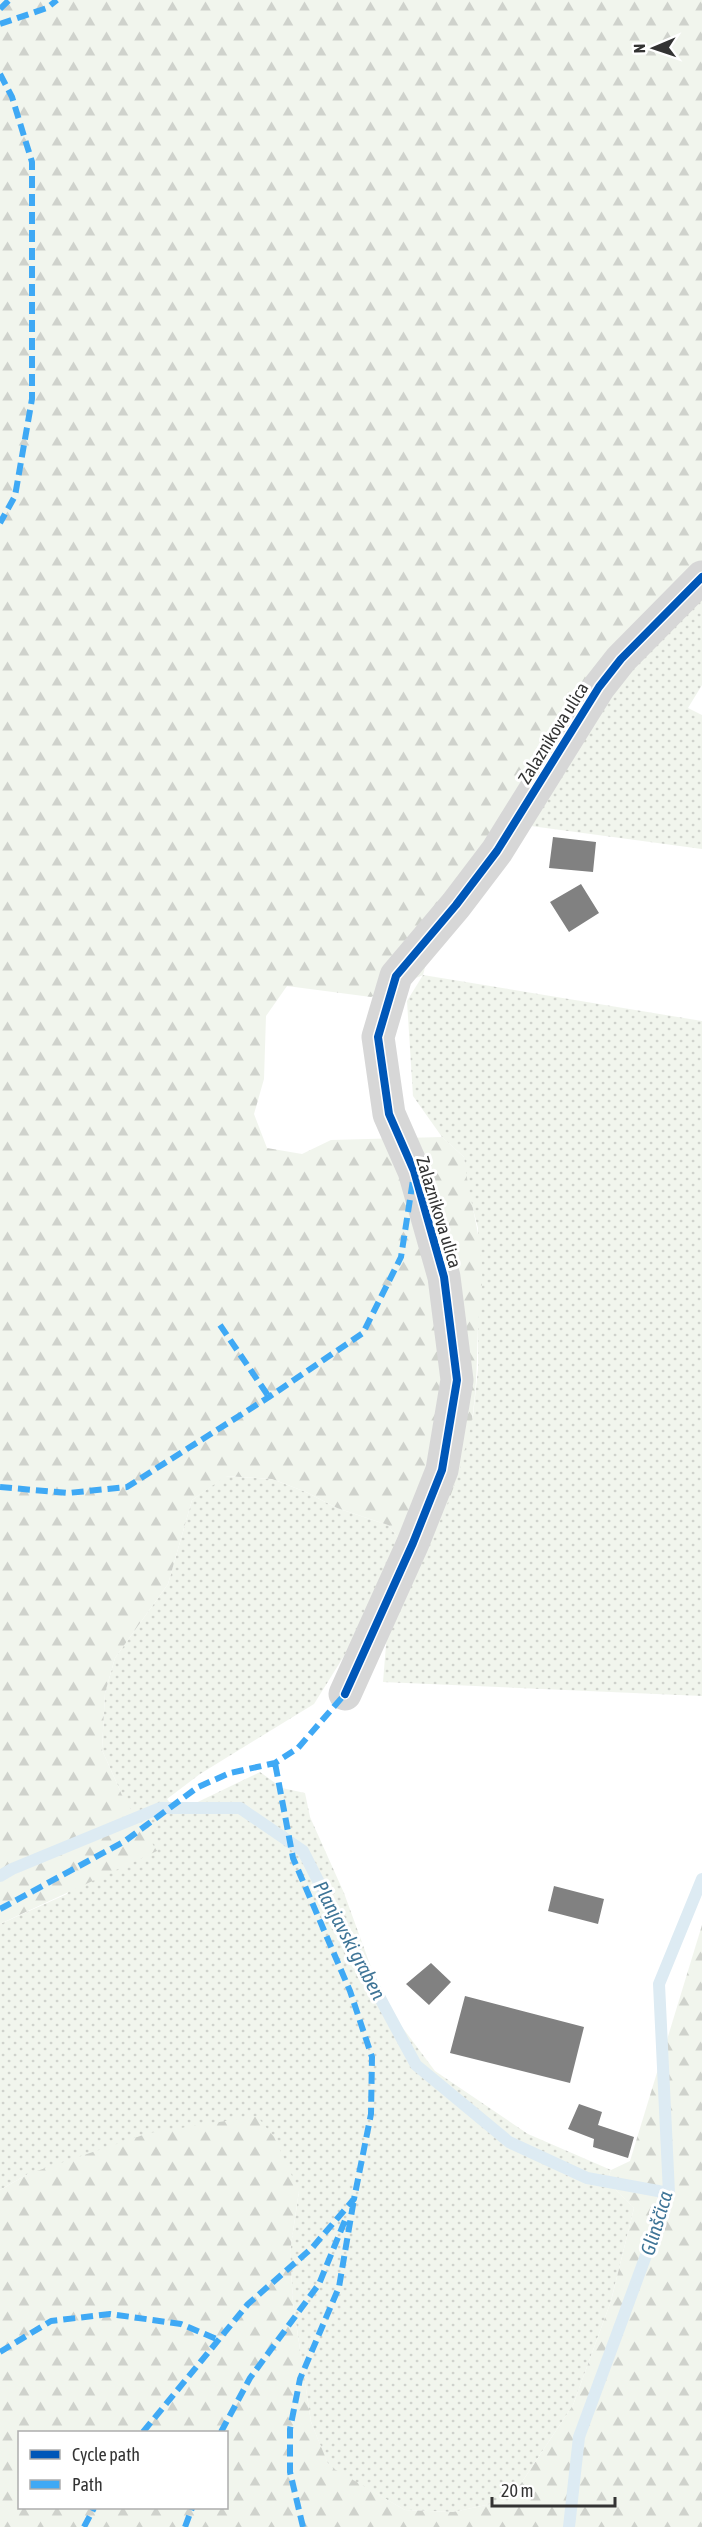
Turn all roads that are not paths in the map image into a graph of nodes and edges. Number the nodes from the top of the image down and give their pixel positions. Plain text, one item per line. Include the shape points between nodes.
1 (702, 577) edge
2 (345, 1694) dead end

1 - 2 street, Zalaznikova ulica via 621,659 599,687 497,851 396,976 378,1037 389,1114 414,1171 444,1277 457,1380 442,1470

